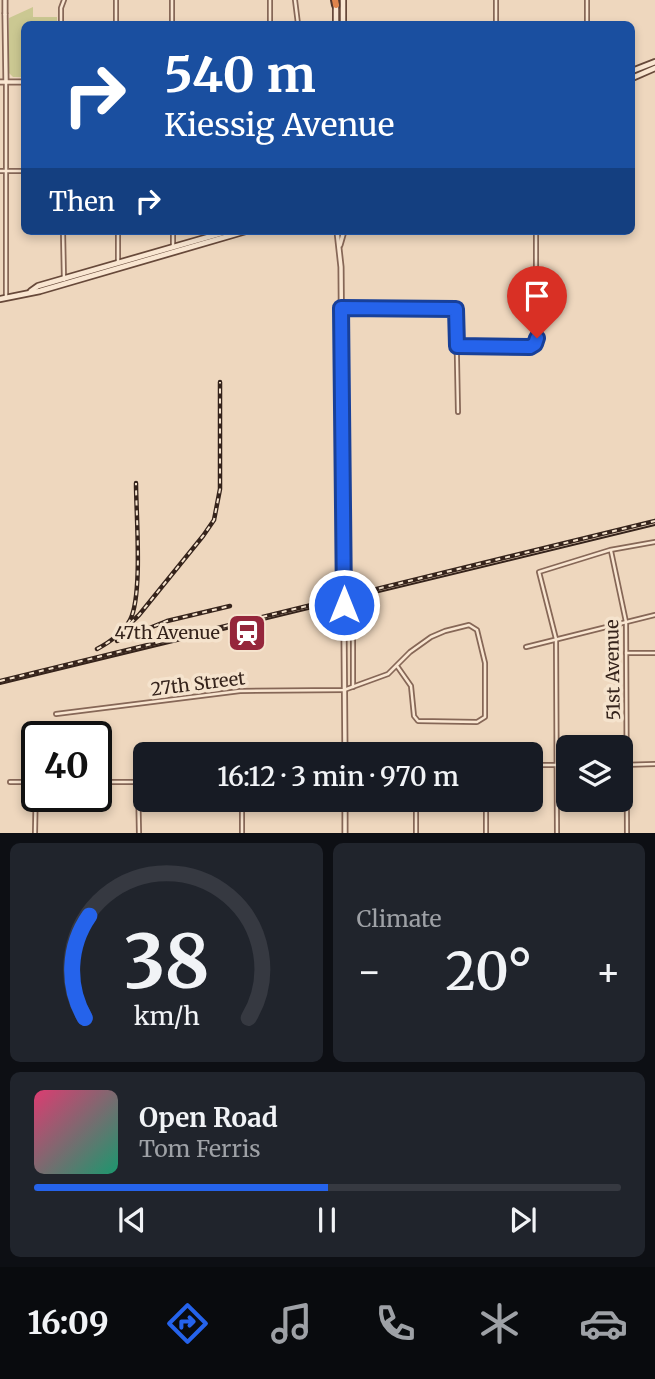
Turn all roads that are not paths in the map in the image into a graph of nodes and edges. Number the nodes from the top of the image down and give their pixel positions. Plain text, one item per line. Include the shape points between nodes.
1 (6, 0) edge
2 (64, 0) edge
3 (116, 0) edge
4 (172, 0) edge
5 (270, 0) edge
6 (295, 0) edge
7 (343, 0) edge
8 (496, 0) edge
9 (587, 0) edge
10 (336, 2) edge
11 (0, 3) edge
12 (61, 21) edge
13 (116, 21) edge
14 (172, 21) edge
15 (270, 21) edge
16 (298, 21) edge
17 (336, 21) edge
18 (343, 21) edge
19 (496, 21) edge
20 (587, 21) edge
21 (654, 65) edge
22 (635, 74) edge
23 (3, 82) edge
24 (21, 82) edge
25 (0, 141) edge
26 (6, 141) junction
27 (0, 171) edge
28 (6, 171) junction
29 (21, 171) edge
30 (0, 235) edge
31 (6, 235) junction
32 (63, 235) edge
33 (118, 235) edge
34 (173, 235) edge
35 (215, 235) edge
36 (224, 235) edge
37 (232, 235) edge
38 (338, 235) edge
39 (343, 235) edge
40 (536, 235) edge
41 (208, 237) junction
42 (340, 245) junction
43 (173, 246) junction
44 (0, 251) edge
45 (6, 251) junction
46 (118, 262) junction
47 (64, 279) junction
48 (31, 291) junction
49 (6, 298) junction
50 (0, 299) edge
51 (341, 308) junction
52 (457, 346) junction
53 (458, 412) dead end
54 (655, 542) edge
55 (610, 550) junction
56 (655, 615) edge
57 (626, 622) junction
58 (358, 626) dead end
59 (556, 639) junction
60 (526, 647) dead end
61 (626, 653) junction
62 (655, 653) edge
63 (397, 666) junction
64 (353, 687) junction
65 (344, 690) junction
66 (56, 714) dead end
67 (556, 735) edge
68 (626, 735) edge
69 (345, 742) edge
70 (655, 764) edge
71 (543, 765) edge
72 (556, 765) edge
73 (633, 765) edge
74 (10, 782) dead end
75 (21, 782) edge
76 (112, 782) edge
77 (133, 782) edge
78 (36, 812) edge
79 (139, 812) edge
80 (242, 812) edge
81 (345, 812) edge
82 (416, 812) edge
83 (486, 812) edge
84 (557, 812) edge
85 (627, 812) edge
86 (36, 833) edge
87 (139, 833) edge
88 (242, 833) edge
89 (345, 833) edge
90 (416, 833) edge
91 (486, 833) edge
92 (557, 833) edge
93 (627, 833) edge

1 - 11 highway
1 - 23 street, bridge
2 - 12 street
3 - 13 street
4 - 14 street
5 - 15 street
6 - 16 street
7 - 18 main road
8 - 19 street
9 - 20 street
10 - 17 main road
21 - 22 main road
23 - 24 street
23 - 26 street
25 - 26 street
26 - 28 street
27 - 28 street
28 - 29 street
28 - 31 street
30 - 31 street
31 - 45 street
32 - 47 street
33 - 46 street
34 - 43 street
35 - 41 main road
36 - 41 main road
37 - 48 main road
38 - 42 street
39 - 42 street
40 - 52 street via 535,344
41 - 43 main road
42 - 51 street
43 - 46 main road
44 - 45 street
45 - 49 street
46 - 47 main road
47 - 48 main road
48 - 49 main road
49 - 50 main road
51 - 52 street via 456,309
51 - 65 street
52 - 53 street
54 - 55 street
55 - 57 street, 51st Avenue
55 - 59 street via 539,572
56 - 57 street
57 - 59 street
57 - 61 street, 51st Avenue
58 - 64 street via 353,632
59 - 60 street
59 - 67 street
61 - 62 street
61 - 68 street, 51st Avenue
63 - 63 street, 27th Street via 431,637 473,626 484,653 485,717 477,722 418,721 411,686
63 - 64 street, 27th Street via 382,678
64 - 65 street, 27th Street
65 - 66 street, 27th Street via 242,691
65 - 69 street
70 - 73 street
71 - 72 street
74 - 75 street
76 - 77 street
78 - 86 street
79 - 87 street
80 - 88 street
81 - 89 street
82 - 90 street
83 - 91 street
84 - 92 street
85 - 93 street, 51st Avenue

